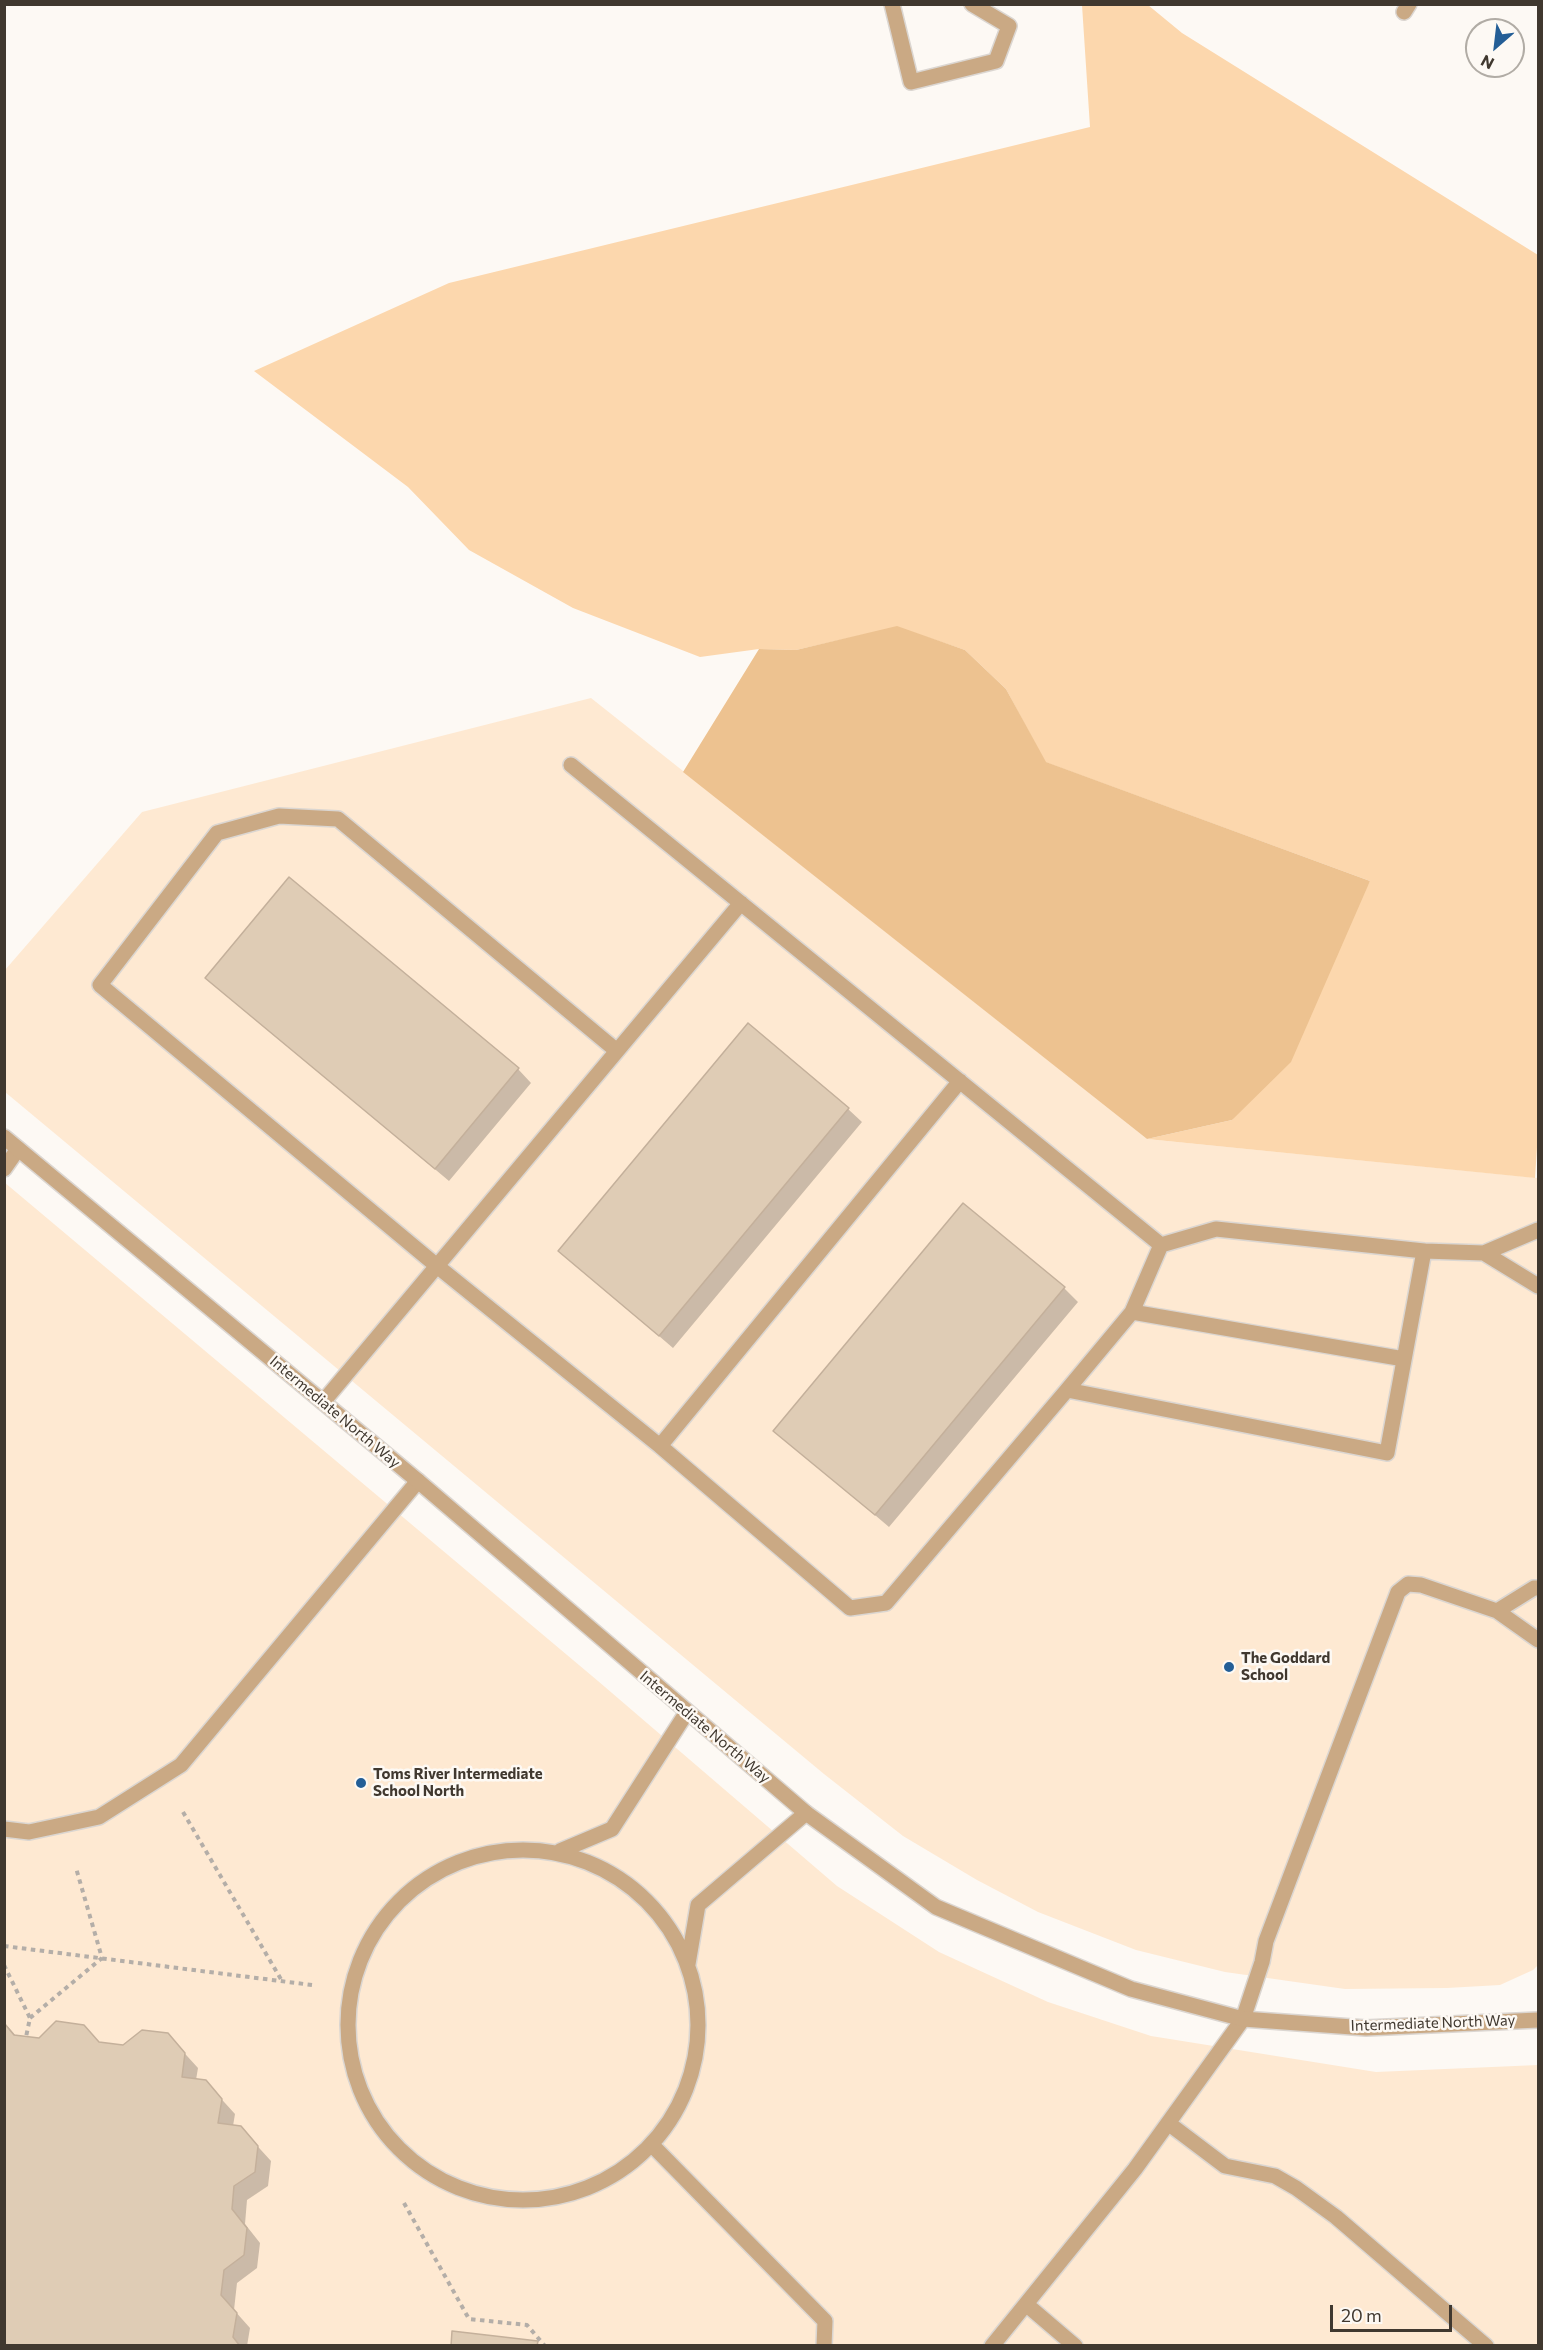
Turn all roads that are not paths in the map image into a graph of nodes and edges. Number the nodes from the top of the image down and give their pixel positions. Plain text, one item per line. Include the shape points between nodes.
1 (892, 4) edge
2 (972, 4) edge
3 (572, 765) dead end
4 (741, 903) junction
5 (617, 1051) junction
6 (960, 1081) junction
7 (4, 1137) edge
8 (18, 1149) junction
9 (4, 1169) edge
10 (1539, 1230) edge
11 (1161, 1245) junction
12 (1424, 1251) junction
13 (1484, 1253) junction
14 (437, 1266) junction
15 (1539, 1286) edge
16 (1132, 1312) junction
17 (1404, 1359) junction
18 (1067, 1390) junction
19 (323, 1402) junction
20 (660, 1446) junction
21 (418, 1481) junction
22 (1539, 1588) edge
23 (1497, 1611) junction
24 (1539, 1640) edge
25 (687, 1712) junction
26 (806, 1813) junction
27 (4, 1829) edge
28 (560, 1851) junction
29 (688, 1964) junction
30 (1243, 2019) junction
31 (1539, 2020) edge
32 (1168, 2123) junction
33 (652, 2145) junction
34 (1026, 2305) junction
35 (824, 2346) edge
36 (992, 2346) edge
37 (1075, 2346) edge
38 (1486, 2346) edge

1 - 2 street via 911,82 996,61 1009,26
3 - 4 street
4 - 5 street
4 - 6 street
5 - 14 street
5 - 14 street via 338,819 279,816 217,833 100,985
6 - 11 street
6 - 20 street
7 - 8 street, Intermediate North Way
8 - 9 street
8 - 19 street, Intermediate North Way
10 - 13 street
11 - 12 street via 1216,1229
11 - 16 street
12 - 13 street
12 - 17 street
13 - 15 street
14 - 19 street
14 - 20 street
16 - 17 street
16 - 18 street
17 - 18 street via 1387,1453
18 - 20 street via 886,1603 859,1607 850,1608
19 - 21 street, Intermediate North Way
21 - 25 street, Intermediate North Way
21 - 27 street via 181,1765 99,1817 29,1832
22 - 23 street
23 - 24 street
23 - 30 street via 1421,1585 1408,1584 1398,1592 1266,1941
25 - 26 street, Intermediate North Way
25 - 28 street via 612,1829
26 - 29 street via 698,1905
26 - 30 street, Intermediate North Way via 936,1907 1131,1989
28 - 29 street via 623,1881 662,1918
28 - 33 street via 522,1850 470,1857 422,1881 383,1918 357,1964 347,2017 353,2070 374,2119 410,2159 456,2187 507,2199 560,2196 610,2177
29 - 33 street via 698,2012 695,2060 680,2104
30 - 31 street, Intermediate North Way via 1366,2028
30 - 32 street
32 - 34 street
32 - 38 street via 1225,2166 1275,2176 1296,2188 1336,2217
33 - 35 street via 825,2321
34 - 36 street
34 - 37 street

